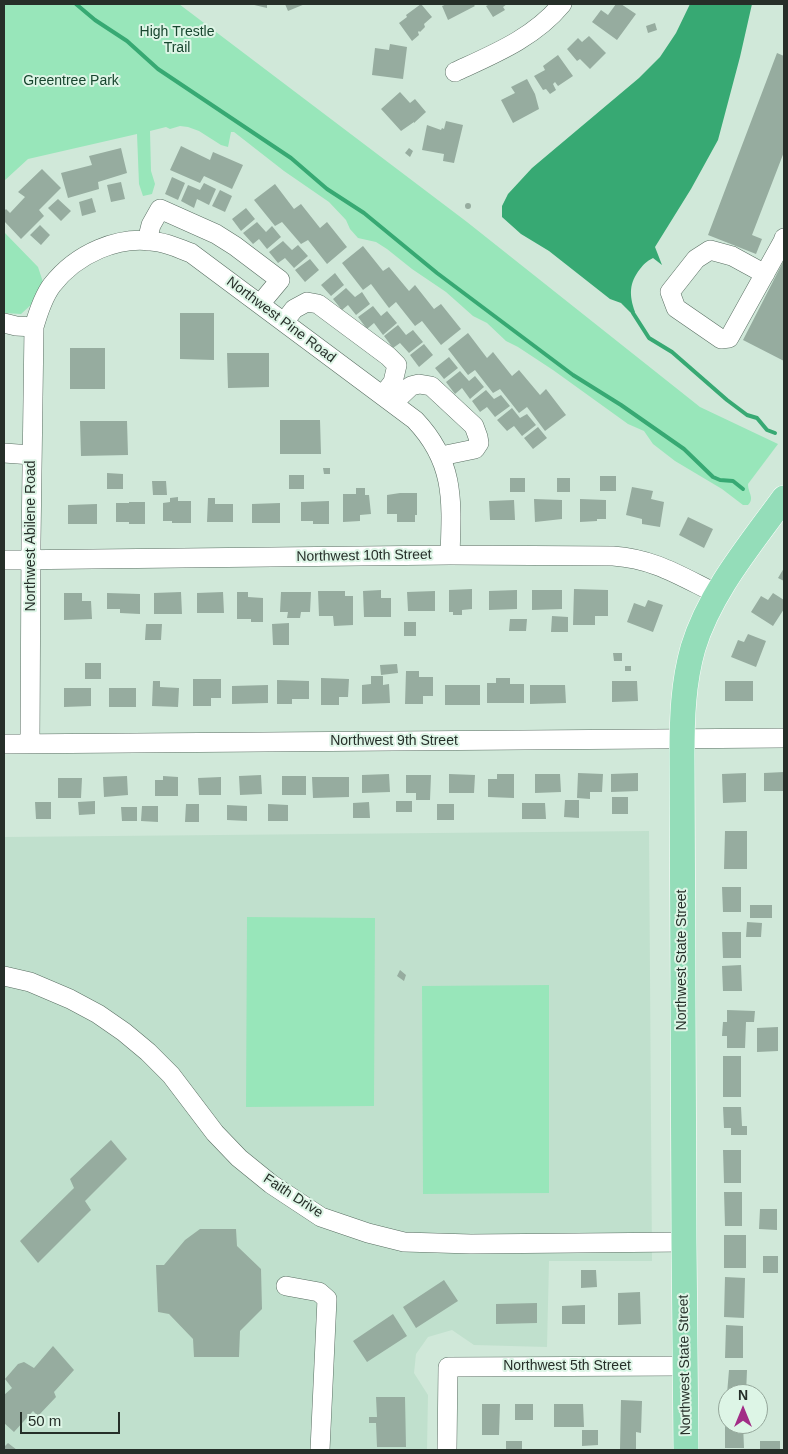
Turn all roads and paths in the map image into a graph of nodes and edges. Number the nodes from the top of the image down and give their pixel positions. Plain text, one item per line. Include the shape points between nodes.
1 (562, 4) edge
2 (456, 72) dead end
3 (197, 226) junction
4 (216, 234) junction
5 (784, 238) edge
6 (147, 241) junction
7 (192, 255) junction
8 (765, 274) junction
9 (260, 304) junction
10 (284, 322) junction
11 (4, 323) edge
12 (34, 328) junction
13 (388, 399) junction
14 (4, 453) edge
15 (32, 455) junction
16 (441, 456) junction
17 (784, 498) edge
18 (450, 556) junction
19 (4, 560) edge
20 (31, 560) junction
21 (717, 594) junction
22 (682, 738) junction
23 (784, 738) edge
24 (4, 744) edge
25 (30, 744) junction
26 (4, 976) edge
27 (684, 1242) junction
28 (286, 1286) dead end
29 (686, 1366) junction
30 (320, 1450) edge
31 (448, 1450) edge
32 (686, 1450) edge

1 - 2 street via 523,39
3 - 4 street
3 - 6 street via 160,209 151,224
3 - 7 street
4 - 7 street
4 - 9 street via 280,280
5 - 8 street
6 - 7 street, Northwest Pine Road
6 - 12 street, Northwest Pine Road via 124,241 106,246 72,265 52,285
7 - 9 street, Northwest Pine Road
8 - 8 street via 729,338 721,338 676,308 670,292 696,259 710,250 732,256
9 - 10 street, Northwest Pine Road
10 - 13 street, Northwest Pine Road
10 - 13 street via 294,309 307,302 318,304 397,365
11 - 12 street
12 - 15 street, Northwest Abilene Road
13 - 16 street, Northwest Pine Road via 425,430
13 - 16 street via 411,386 431,386 474,426 479,443 475,449
14 - 15 street
15 - 20 street, Northwest Abilene Road
16 - 18 street, Northwest Pine Road via 450,488
17 - 21 main road, Northwest State Street
18 - 20 street, Northwest 10th Street
18 - 21 street, Northwest 10th Street via 624,557 655,564
19 - 20 street, Northwest 10th Street
20 - 25 street, Northwest Abilene Road
21 - 22 main road, Northwest State Street via 693,650 685,687
22 - 23 street, Northwest 9th Street
22 - 25 street, Northwest 9th Street
22 - 27 main road, Northwest State Street
24 - 25 street, Northwest 9th Street
26 - 27 street, Faith Drive via 30,982 70,999 124,1032 172,1075 215,1133 239,1158 321,1217 404,1242
27 - 29 main road, Northwest State Street
28 - 30 street via 319,1292 328,1298
29 - 31 street, Northwest 5th Street via 448,1367
29 - 32 main road, Northwest State Street

